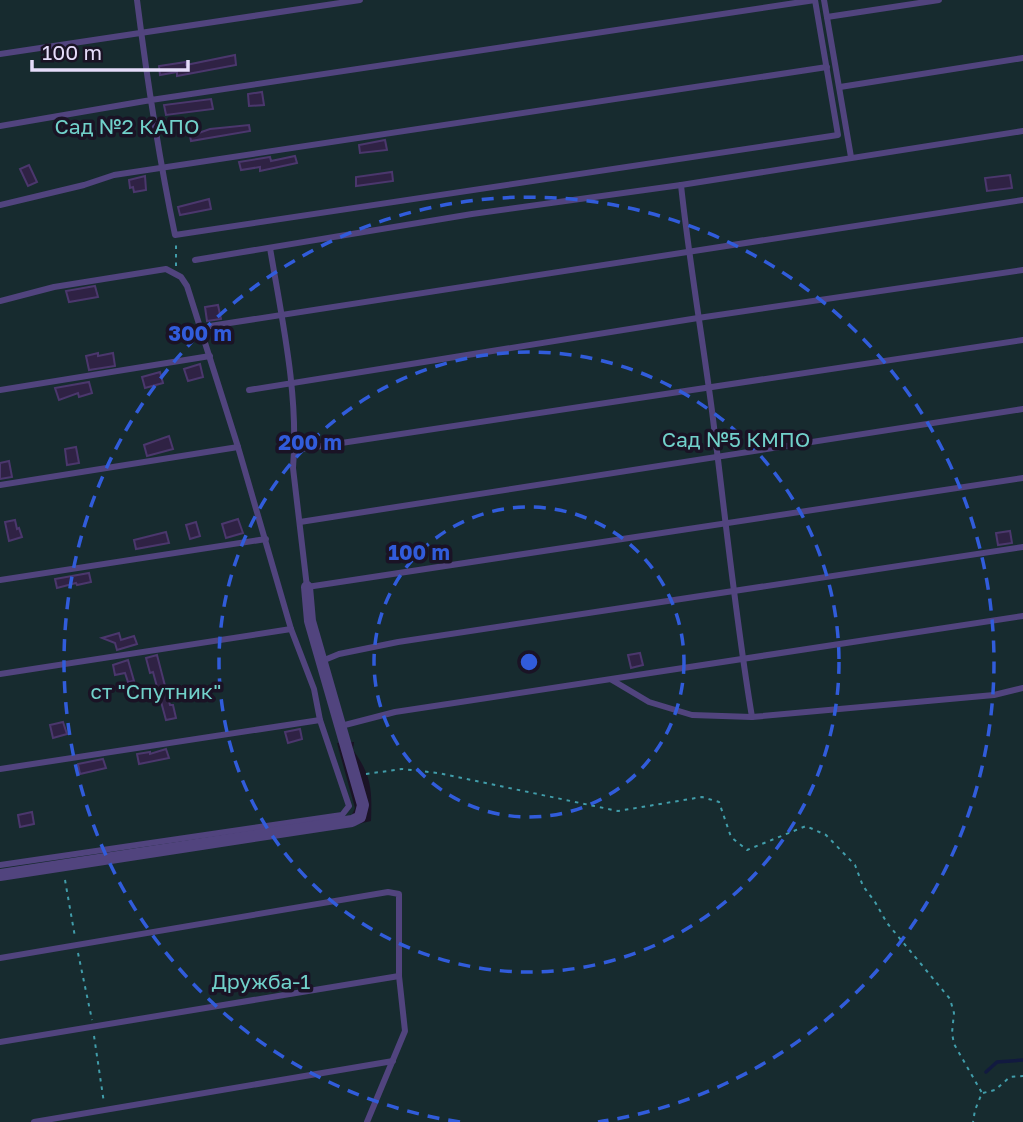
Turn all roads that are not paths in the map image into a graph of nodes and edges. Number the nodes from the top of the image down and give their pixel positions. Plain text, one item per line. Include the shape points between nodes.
1 (136, 0) edge
2 (360, 0) edge
3 (824, 0) edge
4 (939, 0) edge
5 (827, 17) junction
6 (141, 33) junction
7 (0, 54) edge
8 (1023, 58) edge
9 (827, 68) junction
10 (840, 87) junction
11 (151, 100) junction
12 (0, 126) edge
13 (1023, 131) edge
14 (851, 157) junction
15 (161, 168) junction
16 (681, 185) junction
17 (1023, 200) edge
18 (0, 205) edge
19 (270, 248) junction
20 (688, 252) junction
21 (195, 260) dead end
22 (1023, 270) edge
23 (0, 301) edge
24 (281, 315) junction
25 (698, 318) junction
26 (209, 326) dead end
27 (1023, 340) edge
28 (210, 356) junction
29 (291, 383) junction
30 (709, 387) junction
31 (0, 390) edge
32 (249, 390) dead end
33 (1023, 409) edge
34 (238, 447) junction
35 (295, 450) junction
36 (717, 455) junction
37 (1023, 478) edge
38 (0, 485) edge
39 (300, 522) junction
40 (725, 523) junction
41 (265, 539) junction
42 (1023, 547) edge
43 (0, 580) edge
44 (307, 587) junction
45 (734, 590) junction
46 (1023, 616) edge
47 (291, 629) junction
48 (743, 659) junction
49 (322, 661) junction
50 (0, 674) edge
51 (612, 680) junction
52 (1023, 688) edge
53 (752, 717) junction
54 (320, 720) junction
55 (341, 726) junction
56 (0, 769) edge
57 (0, 865) edge
58 (0, 875) edge
59 (0, 958) edge
60 (400, 976) junction
61 (0, 1042) edge
62 (393, 1061) junction
63 (34, 1122) edge
64 (367, 1122) edge

1 - 6 lane
2 - 6 lane
3 - 5 lane
4 - 5 lane
5 - 10 lane
6 - 7 lane
6 - 11 lane
8 - 10 lane
9 - 11 lane via 815,0
9 - 15 lane
9 - 15 lane via 838,135 175,235
10 - 14 lane
11 - 12 lane
11 - 15 lane
13 - 14 lane
14 - 16 lane
15 - 18 lane via 114,175
16 - 19 lane
16 - 20 lane
17 - 20 lane
19 - 21 lane
19 - 24 lane
20 - 24 lane
20 - 25 lane
22 - 25 lane
23 - 28 lane via 54,287 166,269 187,286
24 - 26 lane
24 - 29 lane
25 - 29 lane
25 - 30 lane
27 - 30 lane
28 - 31 lane
28 - 34 lane
29 - 32 lane
29 - 35 lane
30 - 35 lane
30 - 36 lane
33 - 36 lane
34 - 38 lane
34 - 41 lane
35 - 39 lane
36 - 39 lane
36 - 40 lane
37 - 40 lane
39 - 44 lane
40 - 44 lane
40 - 45 lane
41 - 43 lane
41 - 47 lane
42 - 45 lane
44 - 49 street via 310,621
45 - 48 lane
45 - 49 lane via 398,642
46 - 48 lane
47 - 50 lane
47 - 54 lane via 314,689
48 - 51 lane
48 - 53 lane
49 - 55 street
51 - 53 lane via 649,702 692,715
51 - 55 lane via 395,712
52 - 53 lane via 994,695
54 - 56 lane
54 - 57 lane via 349,806 342,815
55 - 58 street via 363,804 360,817 352,821
59 - 60 lane via 388,892 399,894
60 - 61 lane
60 - 62 lane via 405,1031
62 - 63 lane
62 - 64 lane

